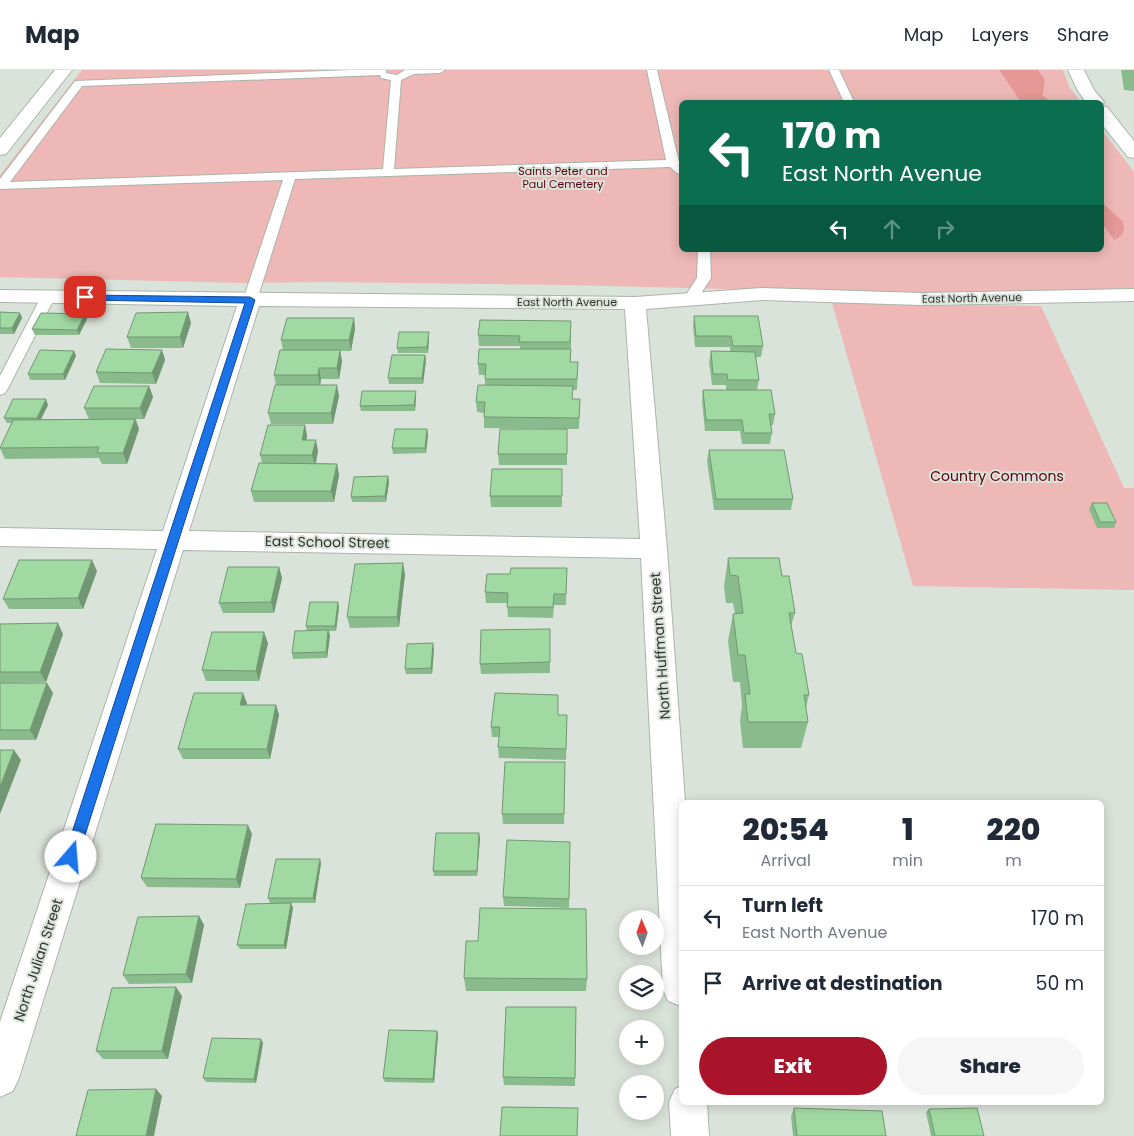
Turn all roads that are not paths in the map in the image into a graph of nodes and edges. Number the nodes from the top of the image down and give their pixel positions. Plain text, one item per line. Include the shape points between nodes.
1 (64, 70) edge
2 (410, 70) edge
3 (440, 70) edge
4 (652, 70) edge
5 (834, 70) edge
6 (1076, 70) edge
7 (382, 71) edge
8 (396, 78) junction
9 (848, 100) edge
10 (1093, 100) edge
11 (1104, 115) edge
12 (0, 150) edge
13 (1134, 153) edge
14 (677, 167) edge
15 (388, 174) junction
16 (290, 177) junction
17 (704, 252) edge
18 (1134, 294) edge
19 (0, 296) edge
20 (48, 297) junction
21 (691, 298) junction
22 (250, 300) junction
23 (635, 303) junction
24 (0, 390) edge
25 (0, 537) edge
26 (173, 539) junction
27 (654, 549) junction
28 (679, 956) edge
29 (0, 1078) edge
30 (688, 1105) edge
31 (690, 1136) edge

1 - 12 street
2 - 3 lane
2 - 8 lane
4 - 14 lane
5 - 9 lane
6 - 10 street
7 - 8 lane via 385,76
7 - 16 lane via 79,83 0,186
8 - 15 lane
11 - 13 street
14 - 15 lane
15 - 16 lane
16 - 22 lane
17 - 21 lane via 704,278
18 - 21 street, East North Avenue via 921,299 762,294
19 - 20 street, East North Avenue
20 - 22 street, East North Avenue
20 - 24 lane
21 - 23 street, East North Avenue
22 - 23 street, East North Avenue
22 - 26 street, North Julian Street
23 - 27 street, North Huffman Street
25 - 26 street, East School Street
26 - 27 street, East School Street
26 - 29 street, North Julian Street
27 - 28 street, North Huffman Street
30 - 31 street

